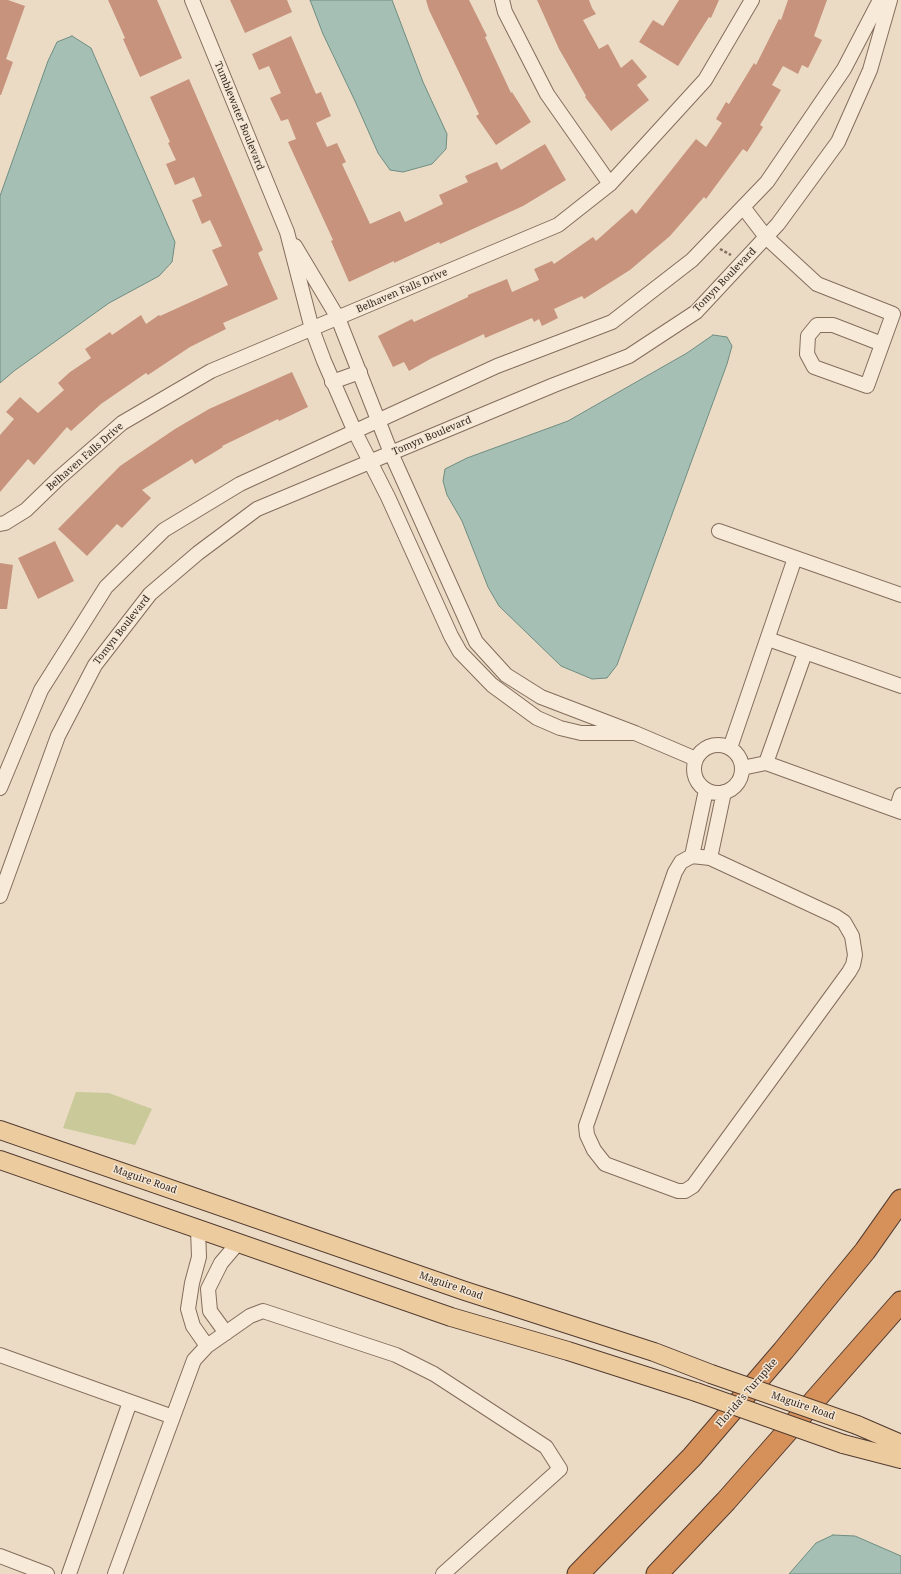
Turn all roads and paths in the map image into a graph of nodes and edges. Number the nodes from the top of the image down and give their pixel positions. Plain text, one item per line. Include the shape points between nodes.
1 (192, 0) edge
2 (502, 0) edge
3 (752, 0) edge
4 (880, 0) edge
5 (890, 0) edge
6 (610, 184) junction
7 (743, 207) junction
8 (287, 232) junction
9 (766, 237) junction
10 (719, 249) dead end
11 (732, 256) dead end
12 (338, 318) junction
13 (312, 329) junction
14 (882, 344) junction
15 (360, 372) junction
16 (332, 382) junction
17 (379, 421) junction
18 (355, 432) junction
19 (392, 453) junction
20 (370, 462) junction
21 (0, 524) edge
22 (719, 532) dead end
23 (795, 558) junction
24 (901, 595) edge
25 (768, 640) junction
26 (476, 642) junction
27 (460, 652) junction
28 (806, 653) junction
29 (901, 686) edge
30 (635, 733) junction
31 (730, 748) junction
32 (696, 759) junction
33 (766, 762) junction
34 (742, 768) junction
35 (0, 788) edge
36 (706, 790) junction
37 (724, 792) junction
38 (901, 795) edge
39 (898, 811) edge
40 (692, 856) junction
41 (710, 858) junction
42 (0, 896) edge
43 (0, 1130) edge
44 (0, 1160) edge
45 (901, 1200) edge
46 (198, 1229) junction
47 (238, 1243) junction
48 (209, 1302) junction
49 (901, 1302) edge
50 (188, 1305) junction
51 (226, 1333) junction
52 (208, 1346) junction
53 (0, 1355) edge
54 (130, 1402) junction
55 (172, 1417) junction
56 (901, 1444) edge
57 (901, 1459) edge
58 (0, 1556) edge
59 (47, 1574) edge
60 (68, 1574) edge
61 (115, 1574) edge
62 (442, 1574) edge
63 (578, 1574) edge
64 (657, 1574) edge

1 - 8 street, Tumblewater Boulevard
2 - 6 street via 505,12 547,94
3 - 6 street, Belhaven Falls Drive via 705,80
4 - 7 street via 844,70 767,182
5 - 9 street, Tomyn Boulevard via 870,70 838,142
6 - 12 street, Belhaven Falls Drive via 558,225
7 - 9 street
7 - 17 street via 692,260 612,322 497,366
8 - 12 street, Tumblewater Boulevard
8 - 13 street, Tumblewater Boulevard
9 - 14 street via 817,284 893,314
9 - 19 street, Tomyn Boulevard via 696,312 629,356
10 - 11 path
12 - 13 street, Belhaven Falls Drive
12 - 15 street, Tumblewater Boulevard
13 - 16 street, Tumblewater Boulevard
13 - 21 street, Belhaven Falls Drive via 211,371 122,424 26,510
14 - 14 street via 868,386 814,367 806,354 808,336 818,326 833,326
15 - 16 street
15 - 17 street, Tumblewater Boulevard
16 - 18 street, Tumblewater Boulevard
17 - 18 street
17 - 19 street, Tumblewater Boulevard
18 - 20 street, Tumblewater Boulevard
18 - 35 street via 240,484 164,530 106,587 41,690
19 - 20 street, Tomyn Boulevard
19 - 26 street, Tumblewater Boulevard
20 - 27 street, Tumblewater Boulevard
20 - 42 street, Tomyn Boulevard via 257,509 198,553 150,594 95,665 58,736
22 - 23 street
23 - 24 street
23 - 25 street
25 - 28 street
25 - 31 street
26 - 27 street
26 - 30 street, Tumblewater Boulevard via 506,675 541,697
27 - 30 street, Tumblewater Boulevard via 492,686 537,718 560,728 581,733
28 - 29 street
28 - 33 street
30 - 32 street, Tumblewater Boulevard
31 - 32 street via 715,745 707,747
31 - 34 street via 736,753
32 - 36 street via 694,774 697,782
33 - 34 street
33 - 39 street
34 - 37 street via 738,783
36 - 37 street
36 - 40 street
37 - 41 street
38 - 39 street
40 - 41 street
40 - 41 street via 681,862 675,872 586,1126 589,1140 605,1164 678,1191 685,1191 693,1186 849,972 855,955 852,936 840,919
43 - 56 main road, Maguire Road, bridge via 465,1291 654,1352 857,1425
44 - 46 main road
45 - 63 highway, Florida's Turnpike via 865,1251 692,1457
46 - 47 main road
46 - 50 street via 199,1256
47 - 48 street via 220,1263 208,1289
47 - 57 main road, bridge via 451,1317 696,1392 843,1444
48 - 50 street
48 - 51 street via 210,1311
49 - 64 highway via 726,1501
50 - 52 street via 193,1326
51 - 52 street
51 - 62 street via 250,1316 263,1311 396,1355 434,1374 546,1447 560,1469
52 - 55 street via 194,1360
53 - 54 street
54 - 55 street
54 - 60 street
55 - 61 street
58 - 59 street

